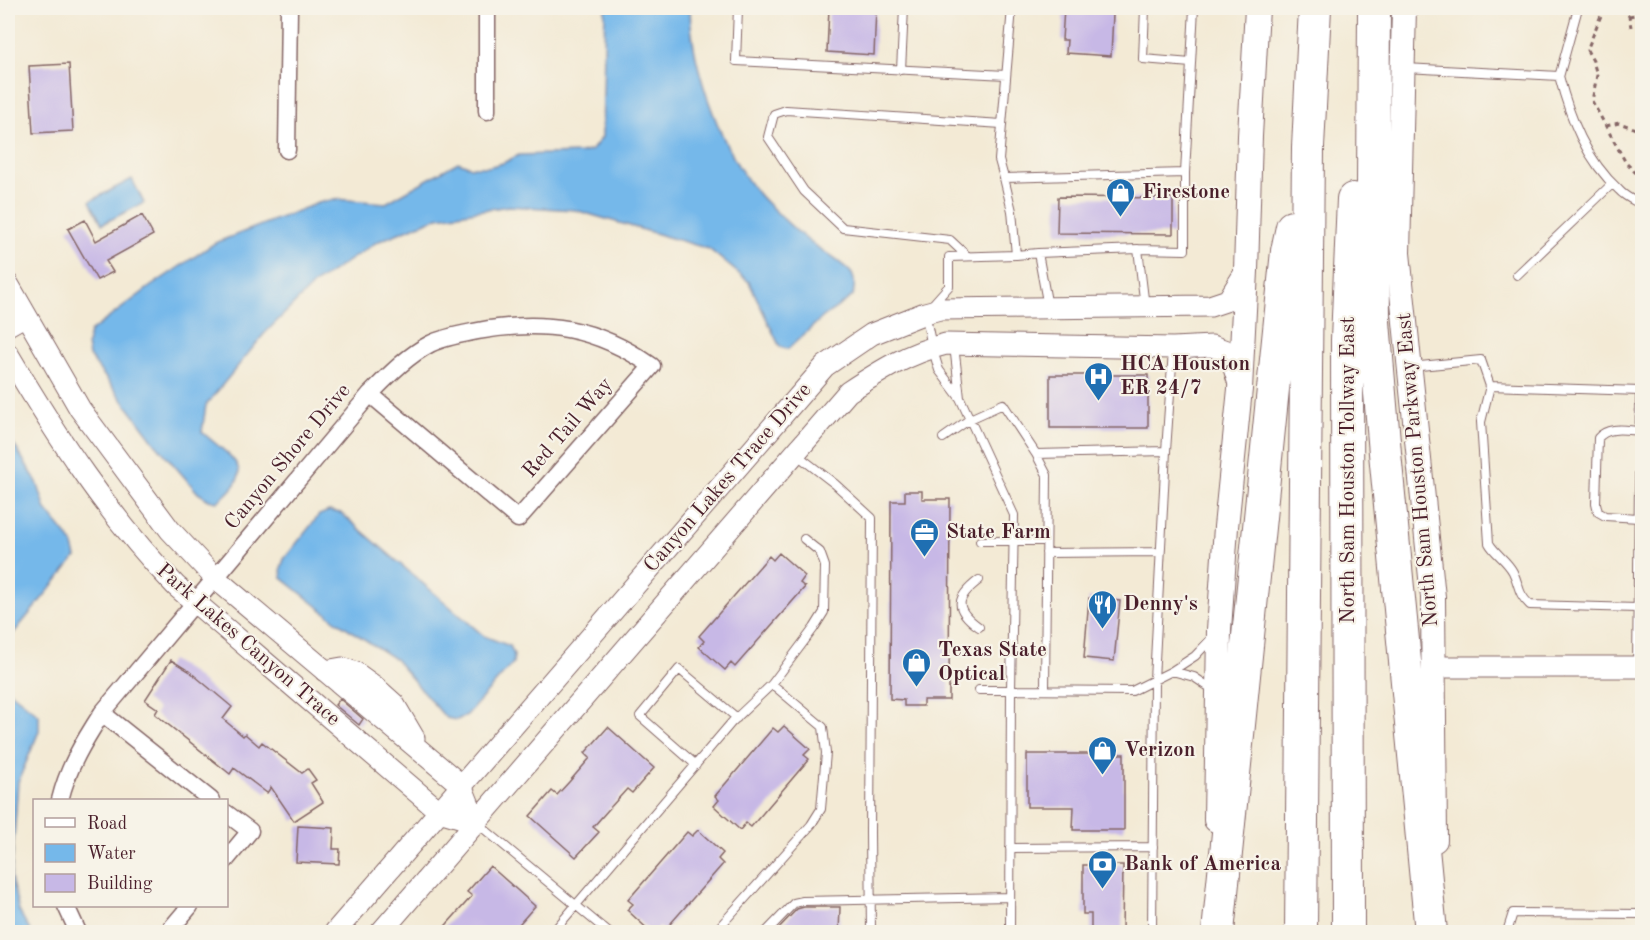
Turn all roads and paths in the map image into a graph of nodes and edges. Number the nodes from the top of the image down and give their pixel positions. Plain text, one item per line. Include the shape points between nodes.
1 (289, 8) edge
2 (487, 8) edge
3 (738, 8) edge
4 (904, 8) edge
5 (1012, 8) edge
6 (1145, 8) edge
7 (1194, 8) edge
8 (1257, 8) edge
9 (1315, 8) edge
10 (1362, 8) edge
11 (1374, 8) edge
12 (1404, 8) edge
13 (1578, 8) edge
14 (1604, 8) edge
15 (1622, 8) edge
16 (1642, 14) edge
17 (1629, 16) junction
18 (1631, 27) dead end
19 (1191, 63) junction
20 (1401, 68) junction
21 (901, 70) junction
22 (1006, 75) junction
23 (1559, 77) junction
24 (487, 111) dead end
25 (1002, 124) junction
26 (1606, 126) junction
27 (1642, 131) edge
28 (1308, 147) junction
29 (287, 150) dead end
30 (1185, 173) junction
31 (1004, 178) junction
32 (1642, 179) edge
33 (1612, 184) junction
34 (1642, 205) edge
35 (1138, 249) junction
36 (1038, 253) junction
37 (1016, 255) junction
38 (967, 256) junction
39 (1246, 271) junction
40 (1517, 275) dead end
41 (8, 284) edge
42 (1144, 307) junction
43 (1048, 308) junction
44 (925, 313) junction
45 (16, 320) edge
46 (954, 344) junction
47 (932, 347) junction
48 (1173, 348) junction
49 (8, 354) edge
50 (652, 366) joint
51 (1410, 367) junction
52 (1490, 386) junction
53 (1240, 389) junction
54 (1641, 391) edge
55 (370, 394) junction
56 (960, 398) junction
57 (970, 419) junction
58 (1640, 431) junction
59 (943, 438) dead end
60 (1166, 451) junction
61 (795, 454) junction
62 (1036, 454) junction
63 (1639, 518) junction
64 (804, 539) dead end
65 (980, 541) dead end
66 (1013, 541) junction
67 (1046, 541) junction
68 (1160, 552) junction
69 (1046, 553) junction
70 (215, 578) junction
71 (980, 580) dead end
72 (195, 602) junction
73 (1640, 607) edge
74 (979, 627) dead end
75 (1219, 630) junction
76 (1434, 667) junction
77 (1640, 667) edge
78 (326, 671) junction
79 (1173, 671) junction
80 (1154, 680) junction
81 (772, 684) junction
82 (979, 690) dead end
83 (1011, 690) junction
84 (1045, 690) junction
85 (1218, 693) junction
86 (305, 697) junction
87 (102, 713) junction
88 (736, 718) junction
89 (402, 736) junction
90 (424, 754) junction
91 (382, 762) junction
92 (696, 765) junction
93 (462, 785) junction
94 (60, 799) edge
95 (210, 799) edge
96 (439, 811) junction
97 (228, 814) edge
98 (476, 822) junction
99 (1154, 847) junction
100 (1010, 848) junction
101 (228, 858) edge
102 (1010, 897) junction
103 (871, 900) junction
104 (577, 905) junction
105 (66, 907) edge
106 (189, 907) edge
107 (1642, 914) edge
108 (78, 933) edge
109 (168, 933) edge
110 (335, 933) edge
111 (381, 933) edge
112 (554, 933) edge
113 (608, 933) edge
114 (715, 933) edge
115 (766, 933) edge
116 (871, 933) edge
117 (1010, 933) edge
118 (1152, 933) edge
119 (1216, 933) edge
120 (1301, 933) edge
121 (1348, 933) edge
122 (1431, 933) edge
123 (1436, 933) edge
124 (1507, 933) edge

1 - 29 street
2 - 24 street
3 - 21 lane via 736,61
4 - 21 lane
5 - 22 lane
6 - 19 lane via 1143,59
7 - 19 lane
8 - 39 main road
9 - 28 highway, North Sam Houston Tollway East
10 - 121 highway, North Sam Houston Tollway East via 1347,340
11 - 122 highway via 1374,322
12 - 20 main road, North Sam Houston Parkway East
13 - 23 lane
14 - 26 path via 1587,50 1596,70 1592,101
15 - 17 path
16 - 17 path
17 - 18 path
19 - 30 lane
20 - 23 lane
20 - 51 main road, North Sam Houston Parkway East via 1398,253
21 - 22 lane
22 - 25 lane
23 - 33 lane via 1567,109 1593,162
25 - 31 lane via 999,160
25 - 38 lane via 786,110 774,114 768,137 804,191 843,228 950,240
26 - 27 path via 1619,123
26 - 32 path via 1626,163
28 - 119 highway via 1287,250
28 - 120 highway, North Sam Houston Tollway East
30 - 31 lane
30 - 35 lane via 1185,250
31 - 37 lane
33 - 34 lane
33 - 40 lane
35 - 36 lane
35 - 42 lane
36 - 37 lane
36 - 43 lane
37 - 38 lane
38 - 44 lane via 949,257 949,286
39 - 42 street, Canyon Lakes Trace Drive via 1228,300 1210,306
39 - 53 main road
41 - 45 street, Park Lakes Canyon Trace
42 - 43 street, Canyon Lakes Trace Drive
43 - 44 street, Canyon Lakes Trace Drive via 940,309
44 - 47 lane
44 - 93 street, Canyon Lakes Trace Drive via 872,334 825,366
45 - 70 street, Park Lakes Canyon Trace via 139,491
46 - 47 street, Canyon Lakes Trace Drive
46 - 48 street, Canyon Lakes Trace Drive
46 - 56 lane
47 - 56 lane via 939,370
47 - 61 street, Canyon Lakes Trace Drive via 888,365 848,392
48 - 53 street, Canyon Lakes Trace Drive via 1212,346 1229,352
48 - 60 lane
49 - 72 street, Park Lakes Canyon Trace via 51,428 111,511 144,553
50 - 55 street, Canyon Shore Drive via 628,350 589,333 552,326 502,327 430,344 400,365
50 - 55 street, Red Tail Way via 518,519
51 - 52 lane via 1481,360
51 - 76 main road, North Sam Houston Parkway East via 1433,597
52 - 54 lane
52 - 73 lane via 1481,422 1489,543 1512,570 1520,596 1530,605
53 - 75 main road
54 - 58 lane
55 - 70 street, Canyon Shore Drive
56 - 57 lane
57 - 59 lane
57 - 62 lane via 1003,405
57 - 66 lane via 1014,515
58 - 63 lane
58 - 63 lane via 1612,429 1598,438 1596,503 1598,512 1605,516
60 - 62 lane
60 - 68 lane
61 - 98 street, Canyon Lakes Trace Drive
61 - 103 lane via 872,518
62 - 67 lane via 1047,475
63 - 73 lane
64 - 81 lane via 820,552 825,566 824,612
65 - 66 lane
66 - 67 lane
66 - 83 lane
67 - 69 lane
68 - 69 lane
68 - 80 lane
69 - 84 lane
70 - 72 street, Canyon Shore Drive
70 - 78 street, Park Lakes Canyon Trace
71 - 74 lane via 962,596 960,605 962,613
72 - 86 street, Park Lakes Canyon Trace
72 - 87 street, Canyon Shore Drive
73 - 77 lane
75 - 79 lane via 1195,656
75 - 85 main road
76 - 77 street
76 - 123 main road, North Sam Houston Parkway East
78 - 86 street
78 - 89 street, Park Lakes Canyon Trace
78 - 90 street, Park Lakes Canyon Trace via 342,668 374,686 394,704
79 - 80 lane
79 - 85 lane
80 - 84 lane via 1132,691
80 - 99 lane
81 - 88 lane
81 - 114 lane via 823,727 826,753 821,809
82 - 83 lane
83 - 84 lane
83 - 100 lane
85 - 119 main road
86 - 91 street, Park Lakes Canyon Trace
87 - 94 street, Canyon Shore Drive via 77,752
87 - 95 street
88 - 92 lane
88 - 92 lane via 679,669 640,716
89 - 90 street, Park Lakes Canyon Trace
89 - 91 street
90 - 93 street, Park Lakes Canyon Trace
91 - 96 street, Park Lakes Canyon Trace
92 - 104 lane
93 - 96 street, Canyon Lakes Trace Drive
93 - 98 street
96 - 98 street, Park Lakes Canyon Trace
96 - 110 street, Canyon Lakes Trace Drive
97 - 101 street via 250,831
98 - 104 lane
98 - 111 street, Canyon Lakes Trace Drive
99 - 100 lane
99 - 118 lane
100 - 102 lane
102 - 103 lane
102 - 117 lane
103 - 115 lane via 794,903
103 - 116 lane
104 - 112 lane
104 - 113 lane
105 - 108 street
106 - 109 street
107 - 124 lane via 1513,913

